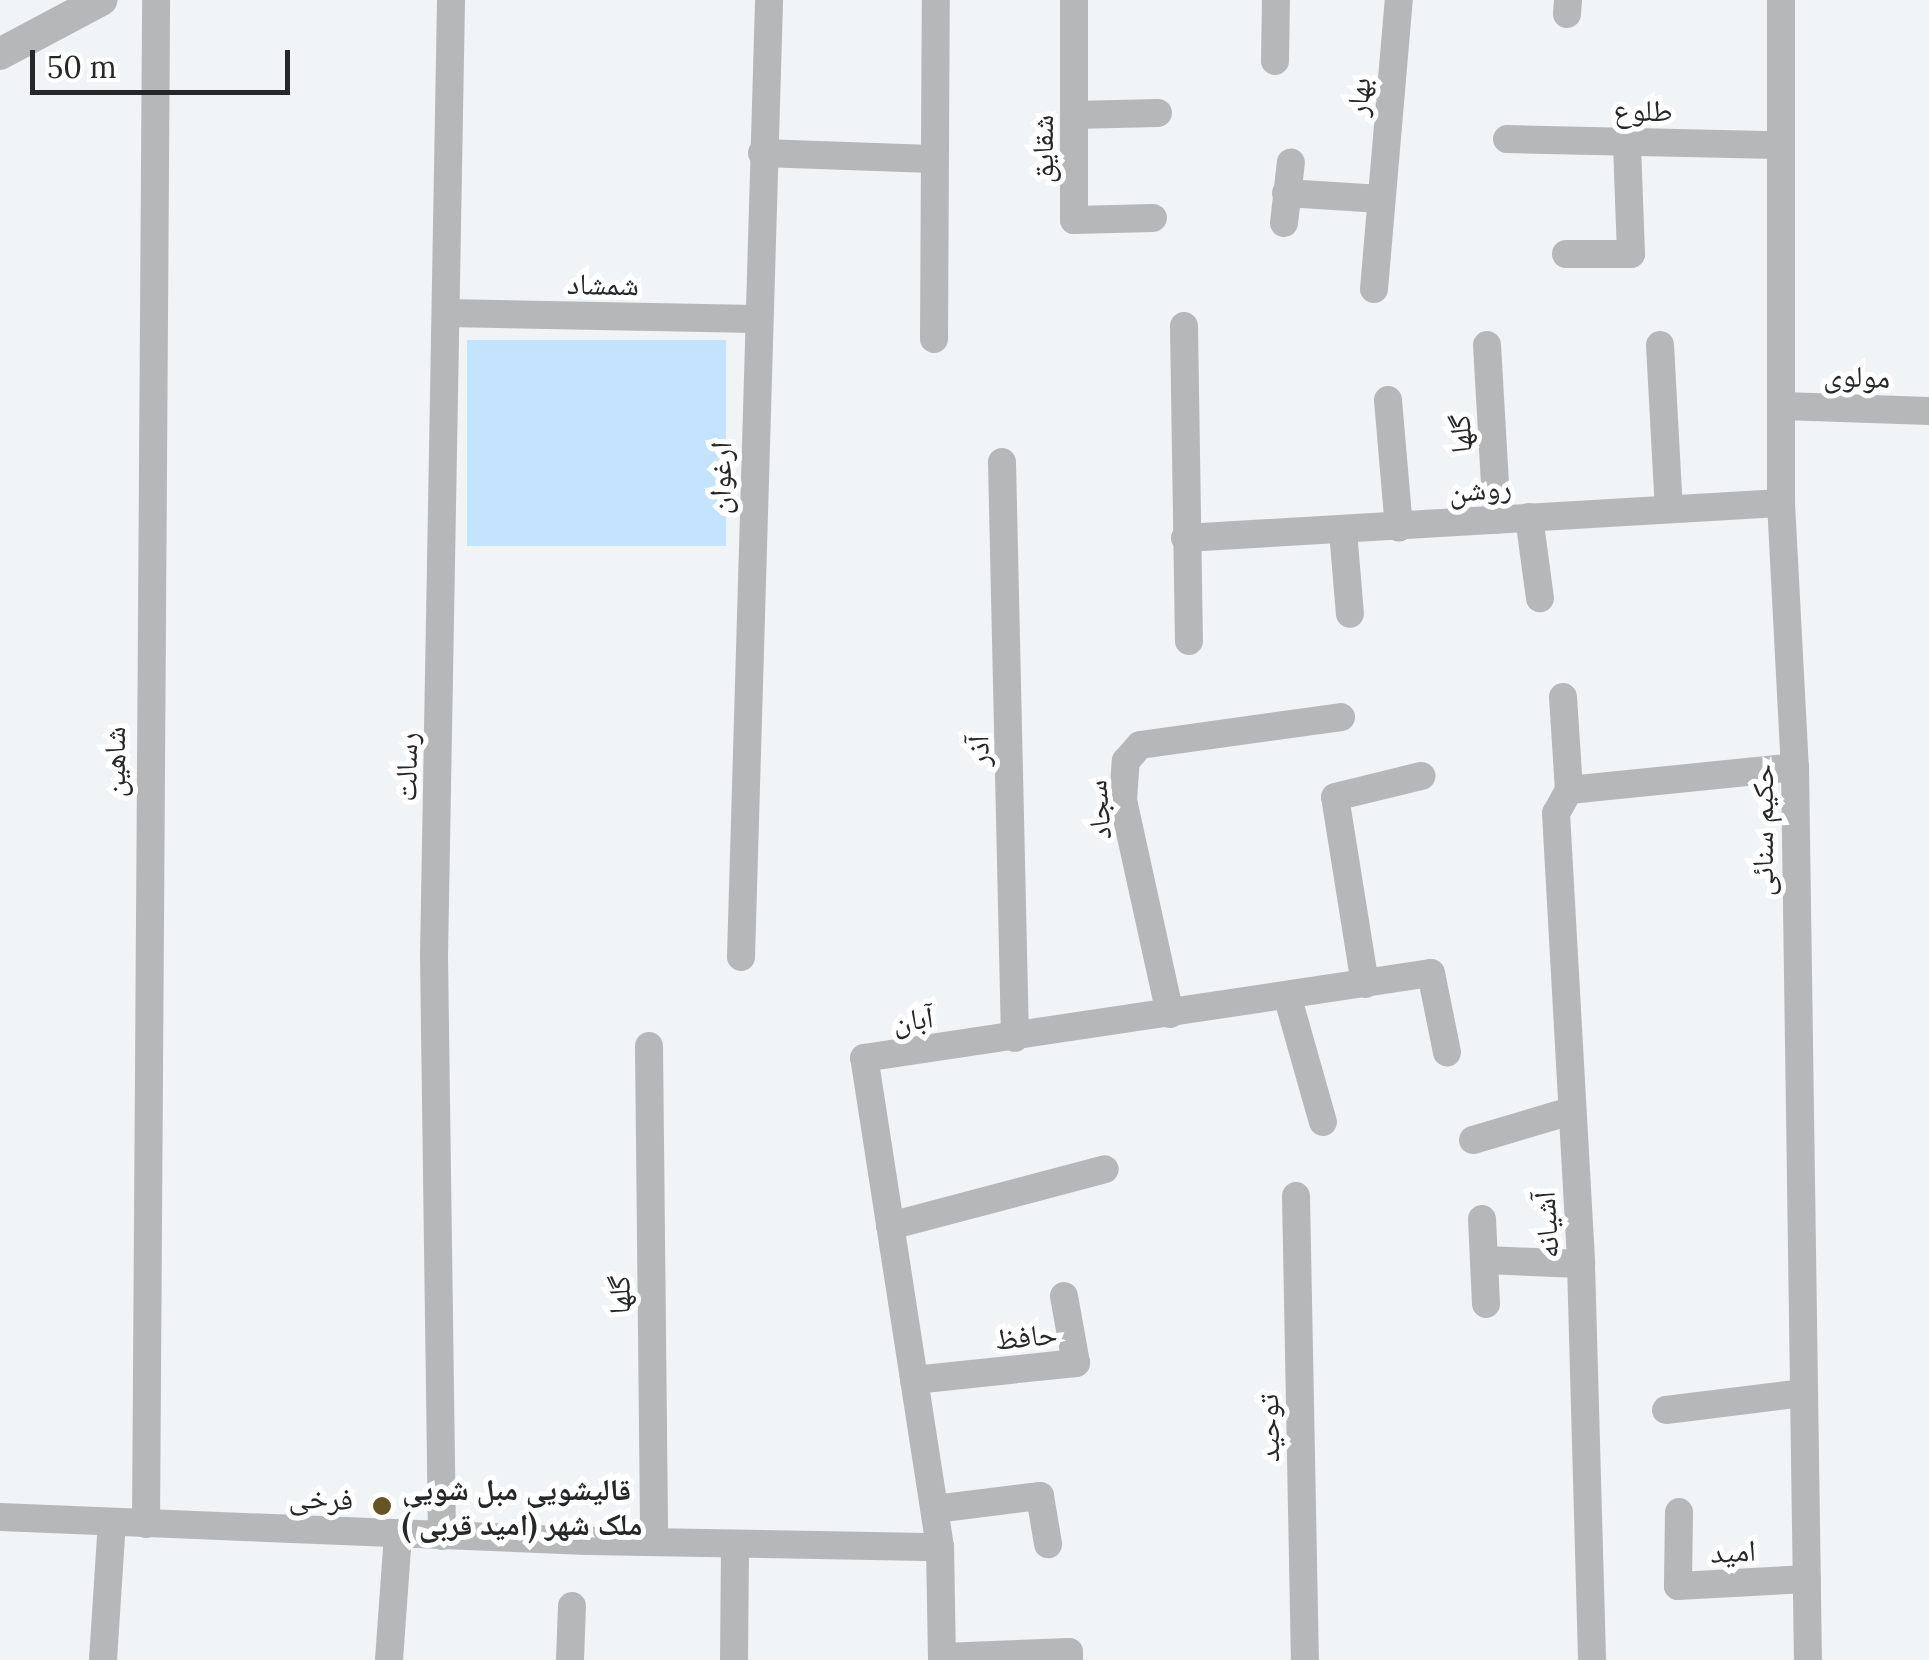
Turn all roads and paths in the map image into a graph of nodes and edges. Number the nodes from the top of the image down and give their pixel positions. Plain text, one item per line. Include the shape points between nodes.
1 (156, 0) edge
2 (451, 0) edge
3 (769, 0) edge
4 (936, 0) edge
5 (1074, 0) edge
6 (1276, 0) edge
7 (1399, 0) edge
8 (1781, 0) edge
9 (96, 2) edge
10 (0, 54) edge
11 (1274, 61) dead end
12 (1158, 113) dead end
13 (1074, 115) junction
14 (1507, 139) dead end
15 (1627, 143) junction
16 (1777, 145) junction
17 (762, 154) junction
18 (932, 158) junction
19 (1291, 162) dead end
20 (1286, 193) junction
21 (1382, 199) junction
22 (1153, 218) dead end
23 (1284, 224) dead end
24 (1566, 254) dead end
25 (1374, 289) dead end
26 (448, 313) junction
27 (756, 319) junction
28 (1184, 326) dead end
29 (934, 339) dead end
30 (1487, 345) dead end
31 (1660, 345) dead end
32 (1388, 400) dead end
33 (1783, 406) junction
34 (1929, 411) edge
35 (1002, 462) dead end
36 (1781, 502) junction
37 (1670, 508) junction
38 (1530, 518) junction
39 (1497, 520) junction
40 (1399, 528) junction
41 (1343, 531) junction
42 (1185, 538) junction
43 (1540, 598) dead end
44 (1350, 614) dead end
45 (1189, 641) dead end
46 (1563, 697) dead end
47 (1341, 717) dead end
48 (1794, 767) junction
49 (1421, 776) dead end
50 (1568, 790) junction
51 (742, 957) dead end
52 (1365, 984) junction
53 (1286, 995) junction
54 (1170, 1014) junction
55 (1015, 1038) junction
56 (649, 1046) dead end
57 (1447, 1052) dead end
58 (1571, 1110) junction
59 (1323, 1122) dead end
60 (1473, 1140) dead end
61 (1106, 1169) dead end
62 (1296, 1196) dead end
63 (1482, 1219) dead end
64 (890, 1226) junction
65 (1485, 1260) junction
66 (1582, 1264) junction
67 (1064, 1296) dead end
68 (1486, 1304) dead end
69 (914, 1380) junction
70 (1803, 1392) junction
71 (1666, 1410) dead end
72 (934, 1510) junction
73 (1679, 1512) dead end
74 (0, 1517) edge
75 (112, 1522) junction
76 (146, 1524) junction
77 (398, 1534) junction
78 (442, 1536) junction
79 (654, 1542) junction
80 (734, 1544) junction
81 (1048, 1544) dead end
82 (940, 1547) junction
83 (1806, 1579) junction
84 (572, 1606) dead end
85 (942, 1658) edge
86 (103, 1660) edge
87 (389, 1660) edge
88 (570, 1660) edge
89 (734, 1660) edge
90 (1070, 1660) edge
91 (1305, 1660) edge
92 (1592, 1660) edge
93 (1808, 1660) edge

1 - 76 street, شاهین
2 - 26 street, رسالت
3 - 17 street, ارغوان
4 - 18 street
5 - 13 street, شقایق
6 - 11 street
7 - 21 street, بهار
8 - 16 street, حکیم سنائی
9 - 10 street
12 - 13 street
13 - 22 street, شقایق via 1074,220
14 - 15 street, طلوع
15 - 16 street, طلوع
15 - 24 street via 1631,254
16 - 33 street, حکیم سنائی
17 - 18 street
17 - 27 street, ارغوان
18 - 29 street
19 - 20 street
20 - 21 street
20 - 23 street
21 - 25 street, بهار
26 - 27 street, شمشاد
26 - 78 street, رسالت via 434,956
27 - 51 street, ارغوان
28 - 42 street
30 - 39 street, گلها
31 - 37 street
32 - 40 street
33 - 34 street, مولوی
33 - 36 street, حکیم سنائی
35 - 55 street, آذر
36 - 37 street, روشن
36 - 48 street, حکیم سنائی
37 - 38 street, روشن
38 - 39 street, روشن
38 - 43 street
39 - 40 street, روشن
40 - 41 street, روشن
41 - 42 street, روشن
41 - 44 street
42 - 45 street
46 - 50 street, آشیانه
47 - 54 street, سجاد via 1140,745 1126,761 1123,800
48 - 50 street
48 - 70 street, حکیم سنائی
49 - 52 street via 1335,796
50 - 58 street, آشیانه via 1556,814
52 - 53 street, آبان
52 - 57 street, آبان via 1431,972
53 - 54 street, آبان
53 - 59 street
54 - 55 street, آبان
55 - 64 street, آبان via 864,1058
56 - 79 street, گلها
58 - 60 street
58 - 66 street, آشیانه
61 - 64 street
62 - 91 street, توحید
63 - 65 street
64 - 69 street, آبان
65 - 66 street
65 - 68 street
66 - 92 street, آشیانه
67 - 69 street, حافظ via 1076,1363
69 - 72 street, آبان
70 - 71 street
70 - 83 street, حکیم سنائی
72 - 81 street via 1040,1496
72 - 82 street, آبان
73 - 83 street, امید via 1678,1586
74 - 75 street, فرخی
75 - 76 street, فرخی
75 - 86 street
76 - 77 street, فرخی
77 - 78 street, فرخی
77 - 87 street
78 - 79 street, فرخی
79 - 80 street, فرخی
80 - 82 street, فرخی
80 - 89 street
82 - 85 street, آبان
83 - 93 street, حکیم سنائی
84 - 88 street
85 - 90 street via 1069,1652

